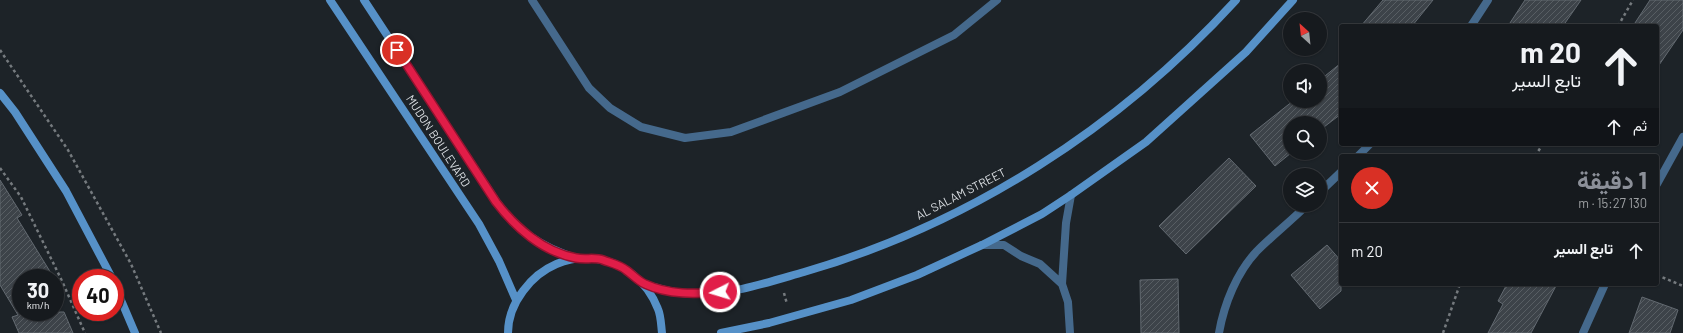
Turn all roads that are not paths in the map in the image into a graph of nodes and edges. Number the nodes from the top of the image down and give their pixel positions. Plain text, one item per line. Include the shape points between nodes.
1 (330, 0) edge
2 (364, 0) edge
3 (532, 0) edge
4 (997, 0) edge
5 (1236, 0) edge
6 (1293, 0) edge
7 (1488, 0) edge
8 (1473, 24) edge
9 (0, 93) edge
10 (1683, 137) edge
11 (1368, 146) edge
12 (1360, 154) edge
13 (1339, 174) edge
14 (1659, 180) edge
15 (1327, 185) edge
16 (1071, 195) junction
17 (1299, 212) edge
18 (982, 245) junction
19 (576, 258) junction
20 (107, 269) edge
21 (644, 284) junction
22 (1062, 284) junction
23 (1604, 286) edge
24 (516, 300) junction
25 (124, 307) edge
26 (135, 333) edge
27 (508, 333) edge
28 (662, 333) edge
29 (721, 333) edge
30 (1070, 333) edge
31 (1219, 333) edge
32 (1583, 333) edge

1 - 24 street, MUDON BOULEVARD via 479,224 500,261
2 - 19 street, MUDON BOULEVARD via 508,218 539,243
3 - 4 street via 589,88 610,108 641,127 685,138 731,132 840,92 954,35
5 - 21 street, AL SALAM STREET via 1164,72 1104,121 1041,165 974,203 905,236 833,264 759,285 694,294
6 - 16 street via 1246,52 1191,103 1146,142
7 - 8 street
9 - 20 street via 66,191
10 - 14 street
11 - 12 street
13 - 15 street
16 - 18 street via 1042,214
16 - 22 street via 1066,222
17 - 31 street via 1256,252 1236,281 1222,315
18 - 22 street via 1004,245 1040,264
18 - 29 street via 917,275 852,300
19 - 21 street via 601,259 624,268
19 - 24 street via 552,265 531,279
21 - 28 street via 658,310
22 - 30 street via 1068,302
23 - 32 street
24 - 27 street via 508,324
25 - 26 street

